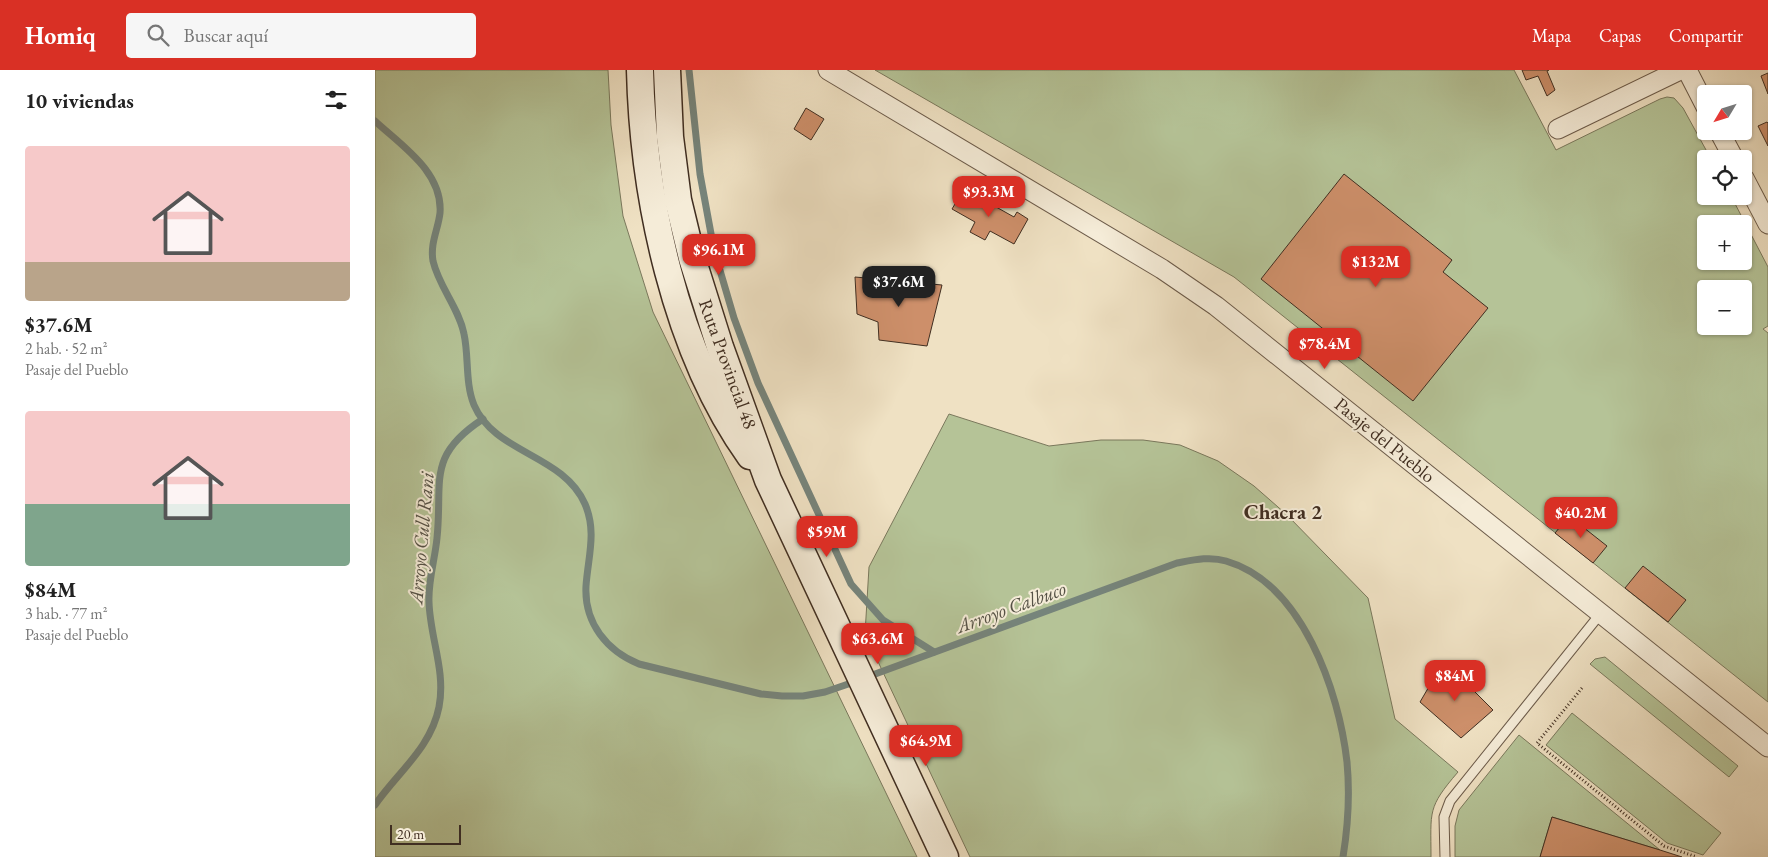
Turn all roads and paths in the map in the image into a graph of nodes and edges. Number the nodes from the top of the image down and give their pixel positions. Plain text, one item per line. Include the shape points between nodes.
1 (640, 70) edge
2 (667, 70) edge
3 (828, 70) edge
4 (1680, 70) edge
5 (1687, 70) edge
6 (1697, 89) edge
7 (1558, 130) dead end
8 (1752, 193) edge
9 (1768, 224) edge
10 (768, 480) junction
11 (1601, 613) junction
12 (1581, 688) dead end
13 (1768, 747) edge
14 (945, 857) edge
15 (1445, 857) edge
16 (1697, 857) edge

1 - 10 main road, Ruta Provincial 48 via 651,194 680,307 714,395 734,433
2 - 10 main road, Ruta Provincial 48 via 671,145 685,230 711,319
3 - 11 street, Pasaje del Pueblo via 1197,292 1234,318
4 - 7 street
5 - 6 street
8 - 9 street
10 - 14 main road, Ruta Provincial 48
11 - 13 street, Pasaje del Pueblo
11 - 15 lane via 1450,802 1445,817
12 - 16 path via 1537,743 1664,846

